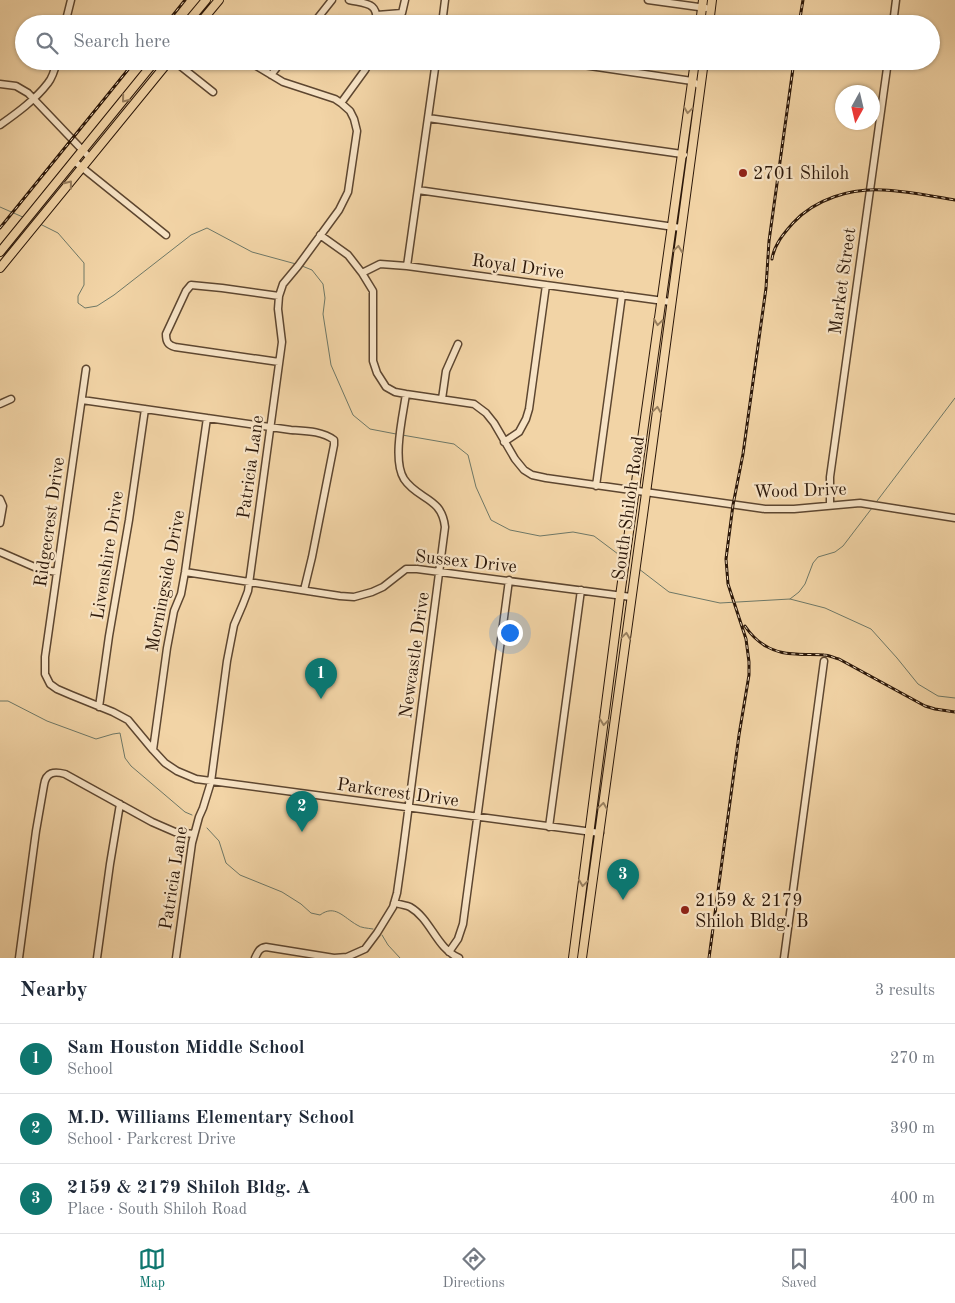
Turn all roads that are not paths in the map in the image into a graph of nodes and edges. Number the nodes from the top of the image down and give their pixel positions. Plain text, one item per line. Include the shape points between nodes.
1 (70, 0) edge
2 (206, 0) edge
3 (219, 0) edge
4 (332, 0) edge
5 (349, 0) edge
6 (405, 0) edge
7 (445, 0) edge
8 (648, 0) edge
9 (712, 0) edge
10 (896, 0) edge
11 (703, 4) edge
12 (711, 9) junction
13 (67, 15) edge
14 (194, 15) edge
15 (208, 15) edge
16 (320, 15) edge
17 (377, 15) joint
18 (443, 15) edge
19 (710, 15) edge
20 (894, 15) edge
21 (55, 70) edge
22 (148, 70) edge
23 (162, 70) edge
24 (185, 70) edge
25 (263, 70) edge
26 (276, 70) edge
27 (365, 70) edge
28 (435, 70) edge
29 (620, 70) edge
30 (693, 70) edge
31 (703, 70) edge
32 (887, 70) edge
33 (272, 75) junction
34 (692, 80) junction
35 (0, 84) edge
36 (700, 86) junction
37 (213, 92) dead end
38 (33, 98) junction
39 (341, 103) junction
40 (428, 118) junction
41 (0, 125) edge
42 (83, 150) junction
43 (682, 154) junction
44 (90, 158) junction
45 (690, 158) junction
46 (74, 161) junction
47 (82, 167) junction
48 (418, 190) junction
49 (672, 227) junction
50 (681, 228) junction
51 (320, 234) junction
52 (166, 235) dead end
53 (0, 252) edge
54 (407, 266) junction
55 (0, 268) edge
56 (362, 273) junction
57 (546, 285) junction
58 (622, 295) junction
59 (279, 296) junction
60 (661, 301) junction
61 (671, 302) junction
62 (458, 344) dead end
63 (279, 362) junction
64 (86, 369) dead end
65 (406, 394) junction
66 (442, 398) junction
67 (11, 399) dead end
68 (82, 400) junction
69 (0, 404) edge
70 (145, 409) junction
71 (207, 418) junction
72 (270, 426) junction
73 (504, 442) junction
74 (596, 486) junction
75 (635, 491) junction
76 (646, 493) junction
77 (0, 499) edge
78 (830, 505) junction
79 (955, 518) edge
80 (0, 523) edge
81 (0, 552) edge
82 (440, 571) junction
83 (58, 572) junction
84 (185, 572) junction
85 (509, 580) junction
86 (249, 582) junction
87 (304, 590) junction
88 (580, 590) junction
89 (620, 596) junction
90 (631, 597) junction
91 (824, 661) dead end
92 (47, 679) joint
93 (99, 707) junction
94 (153, 750) junction
95 (211, 782) junction
96 (120, 804) junction
97 (408, 808) junction
98 (477, 818) junction
99 (549, 827) junction
100 (590, 832) junction
101 (600, 833) junction
102 (194, 834) junction
103 (394, 903) junction
104 (449, 952) junction
105 (354, 956) edge
106 (19, 958) edge
107 (97, 958) edge
108 (176, 958) edge
109 (255, 958) edge
110 (459, 958) edge
111 (573, 958) edge
112 (582, 958) edge
113 (784, 958) edge

1 - 13 street
2 - 14 main road
3 - 15 main road
4 - 16 street
5 - 17 street via 373,7
6 - 17 street via 402,13
7 - 18 street
8 - 11 street
9 - 12 main road
10 - 20 street
11 - 12 street
12 - 19 main road
21 - 38 street via 48,83
22 -> 42 main road
23 - 44 main road
24 - 37 street
25 - 33 street
26 - 33 street
27 - 39 street
28 - 40 street
29 - 34 street
30 - 34 main road, South Shiloh Road
31 - 36 main road, South Shiloh Road
32 - 78 street, Market Street via 830,477
33 - 39 street
34 - 36 street
34 -> 43 main road, South Shiloh Road
35 - 38 street via 16,86
36 - 45 main road, South Shiloh Road
38 - 41 street
38 - 42 street
39 - 51 street via 350,111 357,132 348,192
40 - 43 street
40 - 48 street
42 - 44 street
42 - 46 main road
43 - 45 street
43 - 49 main road, South Shiloh Road
44 - 47 main road
45 - 50 main road, South Shiloh Road
46 - 47 street
46 - 53 main road
47 - 52 street
55 -> 47 main road
48 - 49 street
48 - 54 street
49 - 50 street
49 - 60 main road, South Shiloh Road
61 -> 50 main road, South Shiloh Road
51 - 56 street, Wood Drive via 348,255
51 - 59 street via 283,284
54 - 56 street, Royal Drive via 380,264
54 - 57 street, Royal Drive
56 - 65 street, Wood Drive via 373,291 375,367 386,387
57 - 58 street, Royal Drive
57 - 73 street via 529,410 519,432
58 - 60 street, Royal Drive
58 - 74 street
59 - 63 street, Patricia Lane via 282,342
59 - 63 street via 191,285 166,334 169,345 175,347
60 - 61 street, Royal Drive
60 -> 75 main road, South Shiloh Road
76 -> 61 main road, South Shiloh Road
62 - 66 street via 446,371
63 - 72 street, Patricia Lane
64 - 68 street, Ridgecrest Drive
65 - 66 street, Wood Drive
65 - 82 street, Newcastle Drive via 398,463 403,478 441,511 445,527
66 - 73 street, Wood Drive via 474,404 490,418
67 - 69 street
68 - 70 street
68 - 83 street, Ridgecrest Drive
70 - 71 street
70 - 93 street, Livenshire Drive
71 - 72 street
71 - 84 street, Morningside Drive
72 - 86 street, Patricia Lane
72 - 87 street via 315,432 334,440
73 - 74 street, Wood Drive via 524,470 532,475
74 - 75 street, Wood Drive
75 - 76 street, Wood Drive
75 - 89 main road, South Shiloh Road
76 - 78 street, Wood Drive via 764,509
76 - 90 main road, South Shiloh Road
77 - 80 street via 3,506
78 - 79 street, Wood Drive via 872,504
81 - 83 street via 39,569
82 - 85 street, Sussex Drive
82 - 87 street, Sussex Drive via 406,569 383,587 354,597
82 - 97 street, Newcastle Drive
83 - 92 street, Ridgecrest Drive via 45,657
84 - 86 street, Sussex Drive
84 - 94 street, Morningside Drive via 168,638
85 - 88 street, Sussex Drive
85 - 98 street
86 - 87 street, Sussex Drive
86 - 95 street, Patricia Lane via 244,604 234,625 227,661
88 - 89 street, Sussex Drive
88 - 99 street
89 - 90 street, Sussex Drive
89 -> 100 main road, South Shiloh Road
101 -> 90 main road, South Shiloh Road
91 - 113 street
92 - 93 street, Parkcrest Drive via 57,689
93 - 94 street, Parkcrest Drive via 128,720
94 - 95 street, Parkcrest Drive via 176,771 196,780
95 - 97 street, Parkcrest Drive
95 - 102 street, Patricia Lane
96 - 102 street via 174,832
96 - 106 street via 65,774 51,773 45,780
96 - 107 street
97 - 98 street, Parkcrest Drive
97 - 103 street, Newcastle Drive
98 - 99 street, Parkcrest Drive
98 - 104 street via 461,933
99 - 100 street, Parkcrest Drive
100 - 101 street, Parkcrest Drive
100 -> 111 main road, South Shiloh Road
101 - 112 main road, South Shiloh Road
102 - 108 street, Patricia Lane
103 - 104 street via 408,906 420,915
103 - 105 street, Newcastle Drive via 377,933
104 - 110 street
105 - 109 street via 334,958 266,947 258,951

